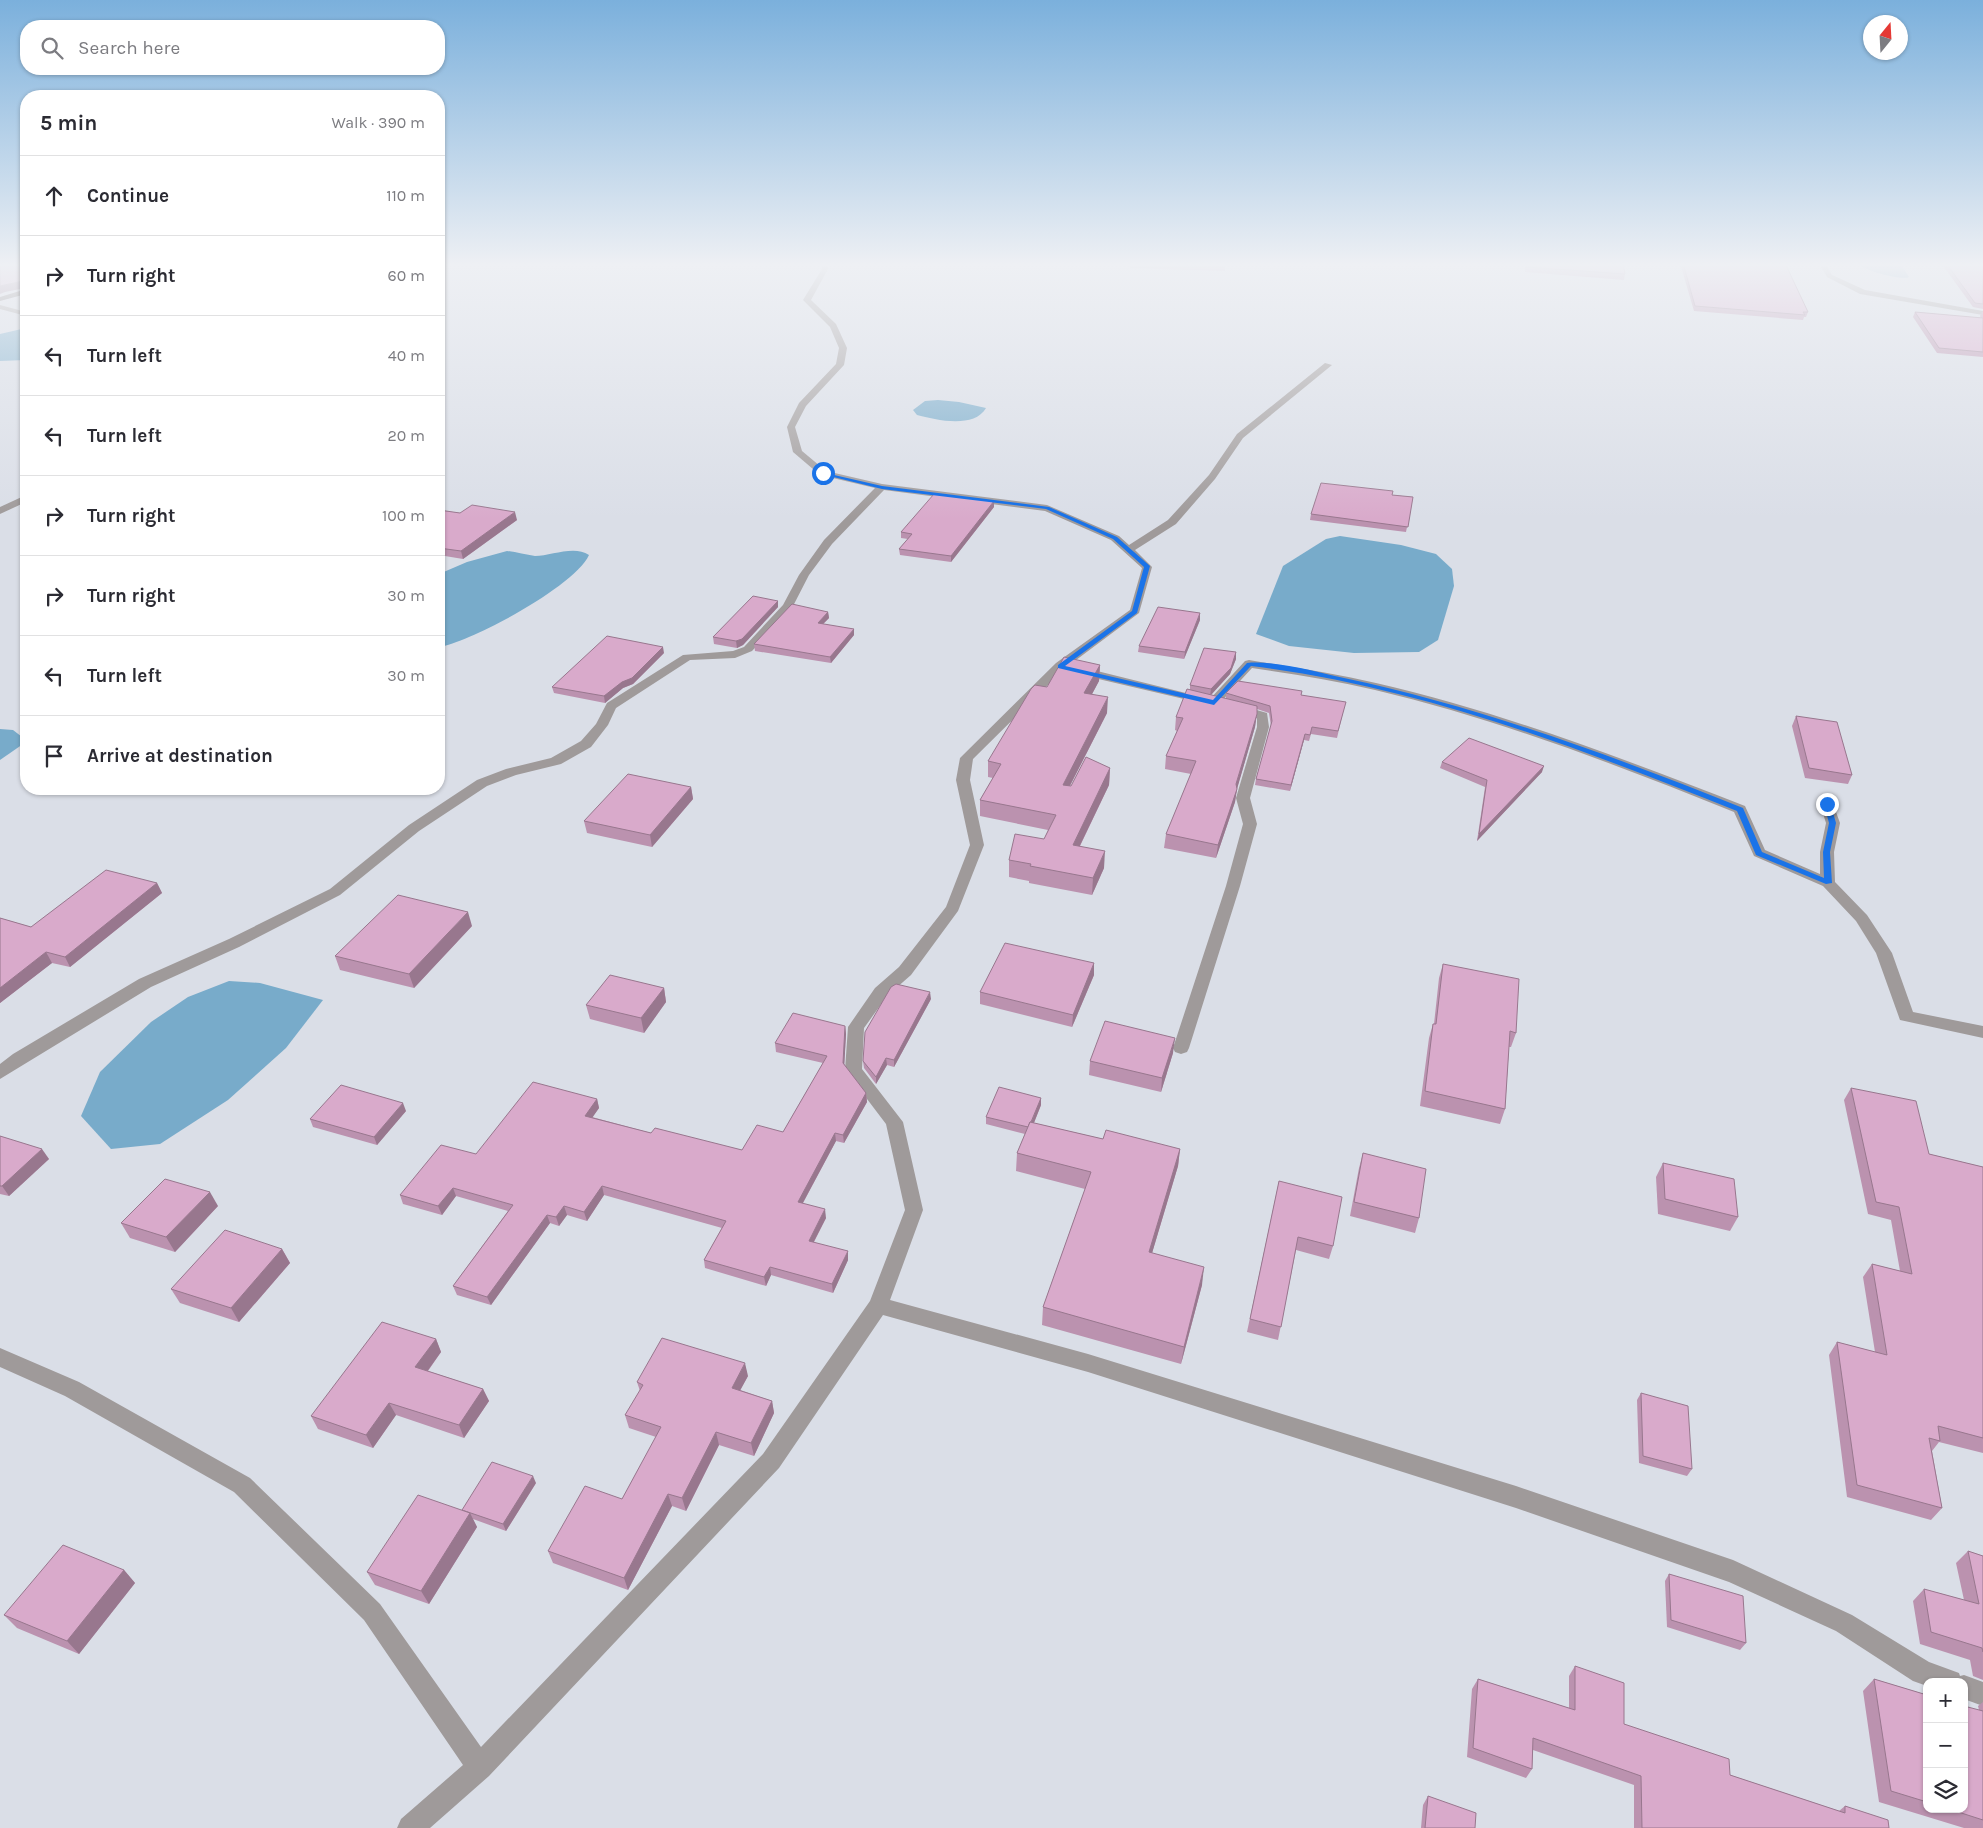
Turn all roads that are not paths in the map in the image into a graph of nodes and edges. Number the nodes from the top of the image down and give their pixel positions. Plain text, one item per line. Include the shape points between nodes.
1 (843, 348) edge
2 (1328, 365) dead end
3 (882, 487) junction
4 (20, 501) edge
5 (0, 511) edge
6 (1128, 550) junction
7 (1060, 666) junction
8 (1214, 702) junction
9 (1827, 804) dead end
10 (1828, 883) junction
11 (1983, 1032) edge
12 (1181, 1048) dead end
13 (0, 1073) edge
14 (878, 1304) junction
15 (0, 1357) edge
16 (1939, 1678) edge
17 (1968, 1688) edge
18 (1983, 1694) edge
19 (480, 1767) junction
20 (410, 1828) edge

1 - 3 street via 840,365 802,405 792,427 798,452 823,473
2 - 6 street via 1240,436 1212,478 1172,522
3 - 6 street via 1047,508 1115,538
3 - 13 street via 828,542 804,575 788,606 748,649 735,654 687,657 611,706 602,725 586,744 556,761 482,783 414,828 335,892 144,984 19,1058
4 - 5 street
6 - 7 street via 1147,566 1135,611
7 - 8 street
7 - 14 street via 968,758 962,780 977,845 953,908 905,970 881,992 856,1027 853,1070 894,1122 914,1210
8 - 10 street via 1249,664 1377,687 1493,719 1627,764 1740,809 1759,853
8 - 12 street via 1263,716 1263,727 1243,798 1250,824
9 - 10 street via 1833,823 1827,852
10 - 11 street via 1862,918 1884,952 1906,1016
14 - 16 street via 1098,1366 1516,1497 1733,1572 1844,1623 1922,1672
14 - 19 street via 771,1461
15 - 19 street via 72,1389 242,1485 372,1612
17 - 18 street
19 - 20 street

